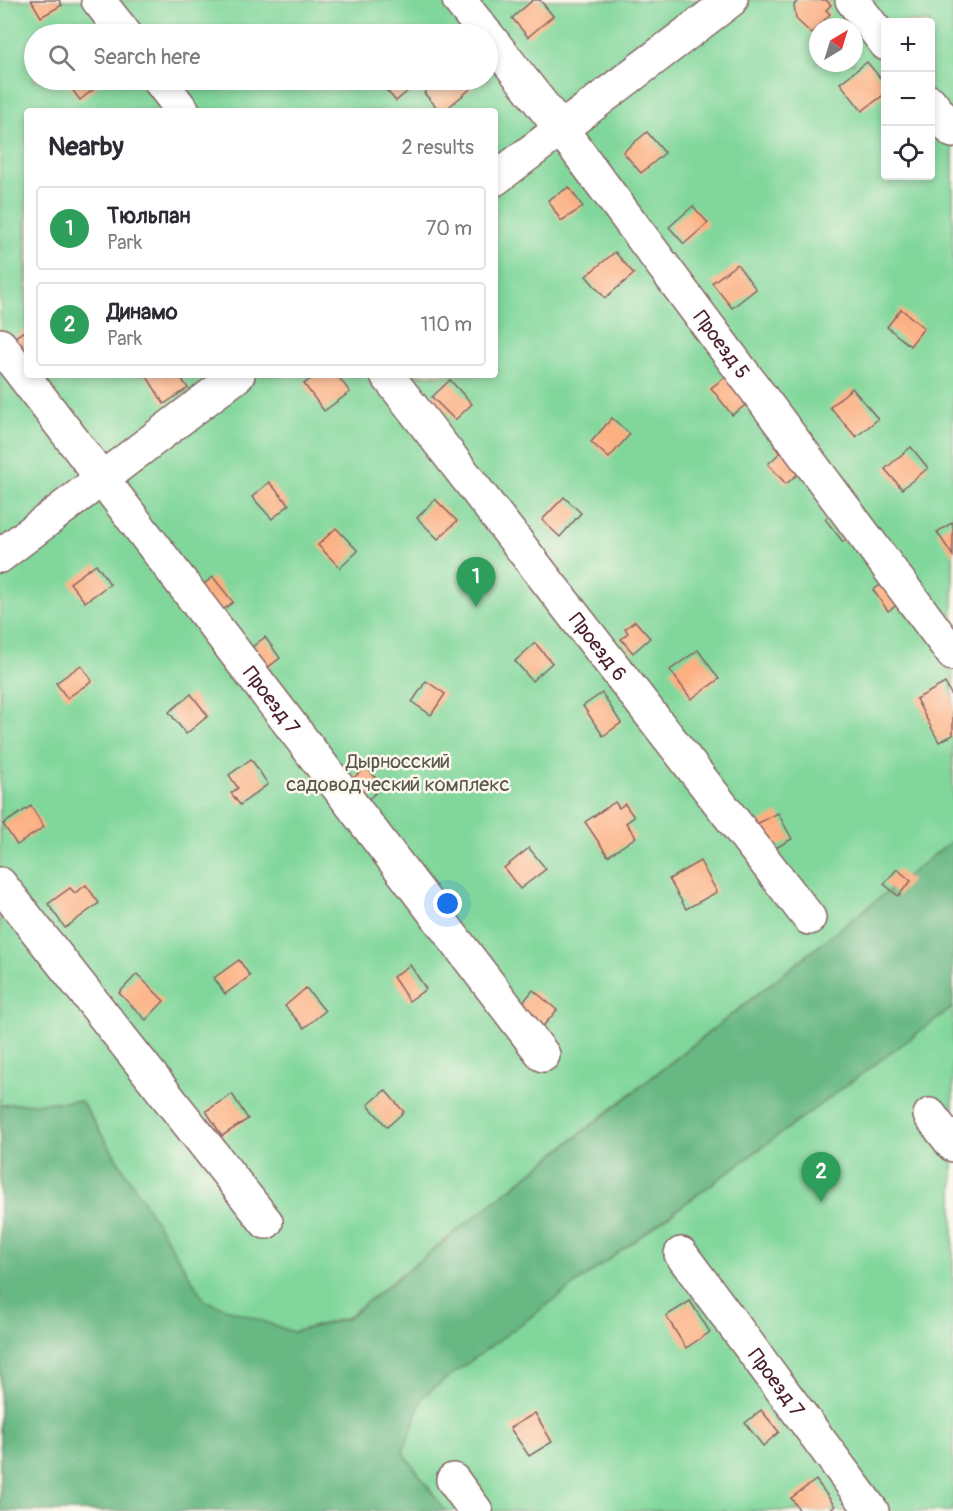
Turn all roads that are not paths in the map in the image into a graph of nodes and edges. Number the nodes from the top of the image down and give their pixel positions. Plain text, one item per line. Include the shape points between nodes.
1 (98, 0) edge
2 (459, 0) edge
3 (731, 0) edge
4 (852, 0) edge
5 (116, 24) edge
6 (478, 24) edge
7 (881, 39) edge
8 (498, 49) edge
9 (167, 90) edge
10 (181, 108) edge
11 (935, 108) edge
12 (561, 129) junction
13 (953, 131) edge
14 (498, 178) edge
15 (0, 345) edge
16 (24, 376) edge
17 (25, 378) edge
18 (234, 378) edge
19 (389, 378) edge
20 (102, 478) junction
21 (0, 556) edge
22 (953, 654) edge
23 (0, 884) edge
24 (809, 918) dead end
25 (543, 1055) dead end
26 (930, 1115) dead end
27 (953, 1145) edge
28 (266, 1222) dead end
29 (681, 1254) dead end
30 (453, 1480) dead end
31 (476, 1511) edge
32 (872, 1511) edge

1 - 5 street
2 - 6 street, Проезд 5
3 - 12 street
4 - 7 street
8 - 12 street, Проезд 5
9 - 10 street
11 - 13 street
12 - 14 street
12 - 22 street, Проезд 5
15 - 16 street, Проезд 7
17 - 20 street, Проезд 7
18 - 20 street
19 - 24 street, Проезд 6
20 - 21 street
20 - 25 street, Проезд 7
23 - 28 street
26 - 27 street
29 - 32 street, Проезд 7
30 - 31 street

